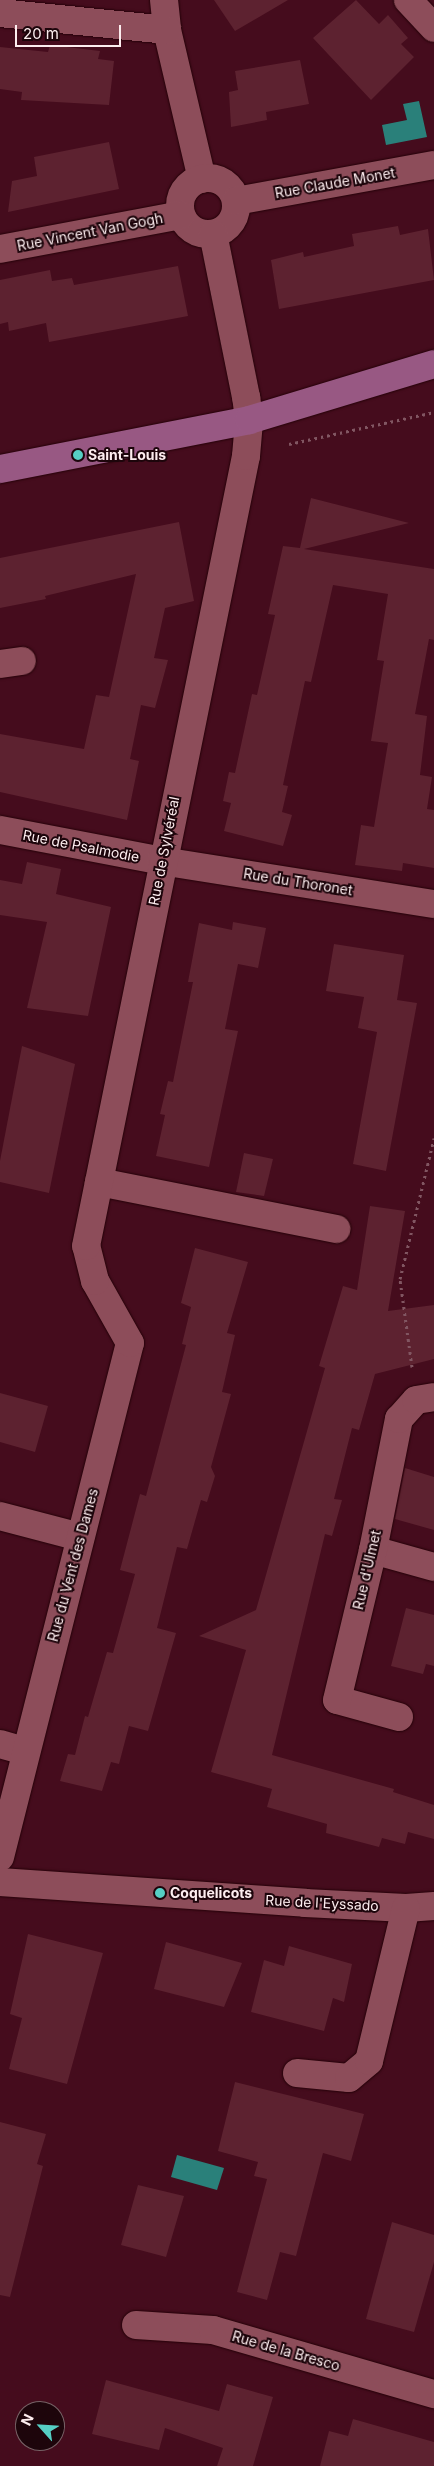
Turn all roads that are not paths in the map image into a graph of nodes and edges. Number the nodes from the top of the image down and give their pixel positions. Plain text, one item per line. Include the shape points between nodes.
1 (164, 0) edge
2 (408, 0) edge
3 (0, 13) edge
4 (434, 28) edge
5 (167, 30) junction
6 (434, 165) edge
7 (202, 179) junction
8 (236, 201) junction
9 (181, 215) junction
10 (213, 234) junction
11 (0, 250) edge
12 (434, 364) edge
13 (249, 420) junction
14 (0, 469) edge
15 (0, 830) edge
16 (162, 861) junction
17 (434, 904) edge
18 (99, 1182) junction
19 (336, 1229) dead end
20 (95, 1281) joint
21 (425, 1399) edge
22 (0, 1516) edge
23 (80, 1538) junction
24 (373, 1550) junction
25 (434, 1567) edge
26 (399, 1717) dead end
27 (12, 1748) edge
28 (0, 1857) edge
29 (0, 1882) edge
30 (434, 1906) edge
31 (406, 1908) junction
32 (297, 2073) dead end
33 (136, 2325) dead end
34 (434, 2394) edge

1 - 5 street
2 - 4 street
3 - 5 street
5 - 7 street
6 - 8 street, Rue Claude Monet
7 - 8 street via 222,182 230,188
7 - 9 street via 184,191 180,198
8 - 10 street via 232,222
9 - 10 street via 190,228 199,233
9 - 11 street, Rue Vincent Van Gogh
10 - 13 street, Rue de Sylvéréal
12 - 13 main road
13 - 14 main road
13 - 16 street, Rue de Sylvéréal via 246,456
15 - 16 street, Rue de Psalmodie
16 - 17 street, Rue du Thoronet
16 - 18 street, Rue de Sylvéréal
18 - 19 street
18 - 20 street, Rue de Sylvéréal via 86,1246
20 - 23 street, Rue du Vent des Dames via 130,1343
21 - 24 street, Rue d'Ulmet via 399,1419
22 - 23 street
23 - 27 street, Rue du Vent des Dames
24 - 25 street
24 - 26 street, Rue d'Ulmet via 337,1700
27 - 28 street, Rue du Vent des Dames
29 - 31 street, Rue de l'Eyssado
30 - 31 street, Rue de l'Eyssado
31 - 32 street via 369,2061 349,2078
33 - 34 street, Rue de la Bresco via 213,2330

